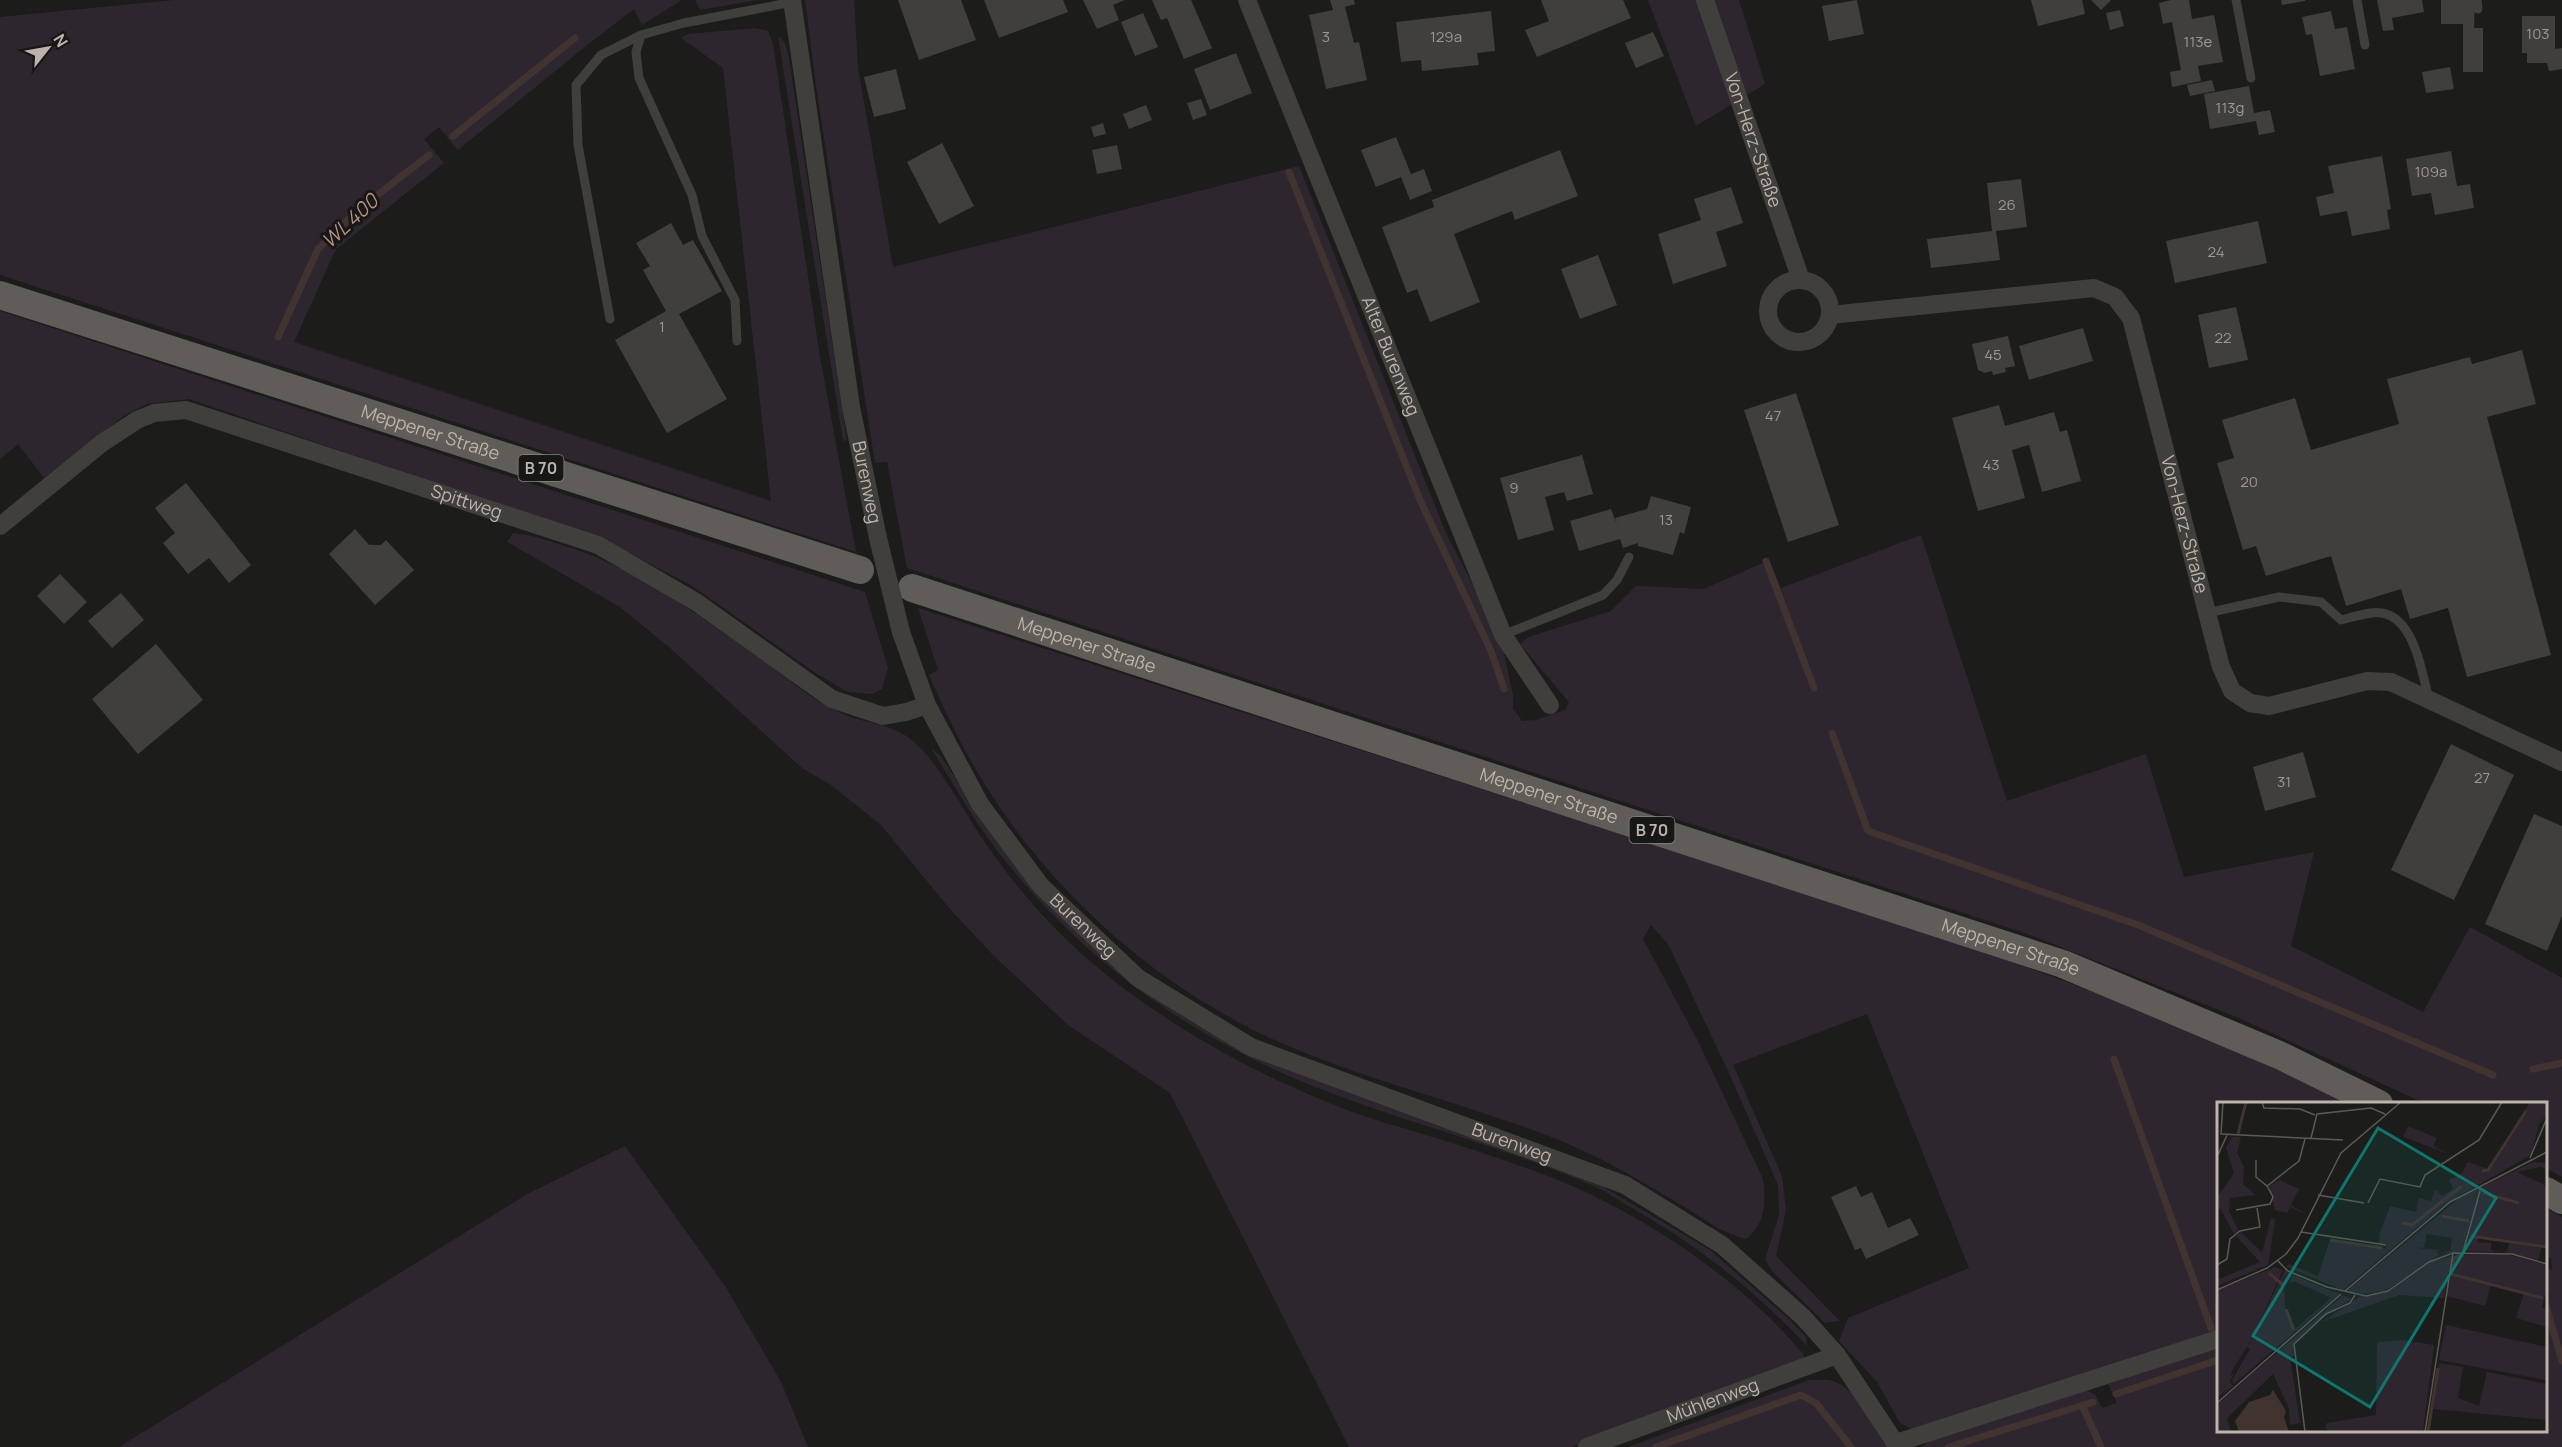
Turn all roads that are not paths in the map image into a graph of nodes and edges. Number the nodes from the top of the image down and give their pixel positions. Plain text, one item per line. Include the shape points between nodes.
1 (1246, 0) edge
2 (1705, 0) edge
3 (2236, 0) edge
4 (2357, 0) edge
5 (792, 1) edge
6 (642, 35) junction
7 (2365, 45) dead end
8 (2251, 78) dead end
9 (1801, 280) junction
10 (0, 295) edge
11 (1830, 315) junction
12 (610, 319) dead end
13 (737, 340) dead end
14 (0, 526) edge
15 (1629, 557) dead end
16 (860, 570) dead end
17 (912, 588) dead end
18 (2207, 613) junction
19 (1503, 635) junction
20 (2429, 699) junction
21 (927, 705) junction
22 (1550, 705) dead end
23 (2562, 762) edge
24 (2375, 1102) edge
25 (2547, 1192) edge
26 (2562, 1200) edge
27 (2217, 1338) edge
28 (1837, 1355) junction
29 (1898, 1445) edge
30 (1587, 1447) edge

1 - 19 street, Alter Burenweg
2 - 9 street, Von-Herz-Straße
3 - 8 lane
4 - 7 lane
5 - 6 lane
5 - 21 street, Burenweg, bridge via 851,407 901,632
6 - 12 lane via 601,55 576,85 578,145
6 - 13 lane via 636,52 639,78 692,195 702,236 735,300
9 - 11 street via 1820,288
9 - 11 street via 1781,285 1769,300 1767,311 1773,331 1791,342 1812,340 1827,326
10 - 16 main road, Meppener Straße / B 70
11 - 18 street, Von-Herz-Straße via 2094,288 2115,297 2131,318
14 - 21 street, Spittweg via 102,442 137,420 154,413 186,410 598,546 696,602 832,699 883,716
15 - 19 lane via 1617,580 1603,595
17 - 24 main road, Meppener Straße / B 70 via 2063,964 2279,1055
18 - 20 lane via 2279,597 2321,602 2341,620 2383,613 2405,626
18 - 20 street, Von-Herz-Straße via 2221,667 2232,691 2250,703 2269,706 2367,681 2391,682
19 - 22 street, Alter Burenweg
20 - 23 street, Von-Herz-Straße
21 - 28 street, Burenweg via 980,804 1041,886 1138,978 1251,1047 1625,1185 1722,1245 1803,1317
25 - 26 main road
27 - 29 street
28 - 29 street, Burenweg
28 - 30 street, Mühlenweg

